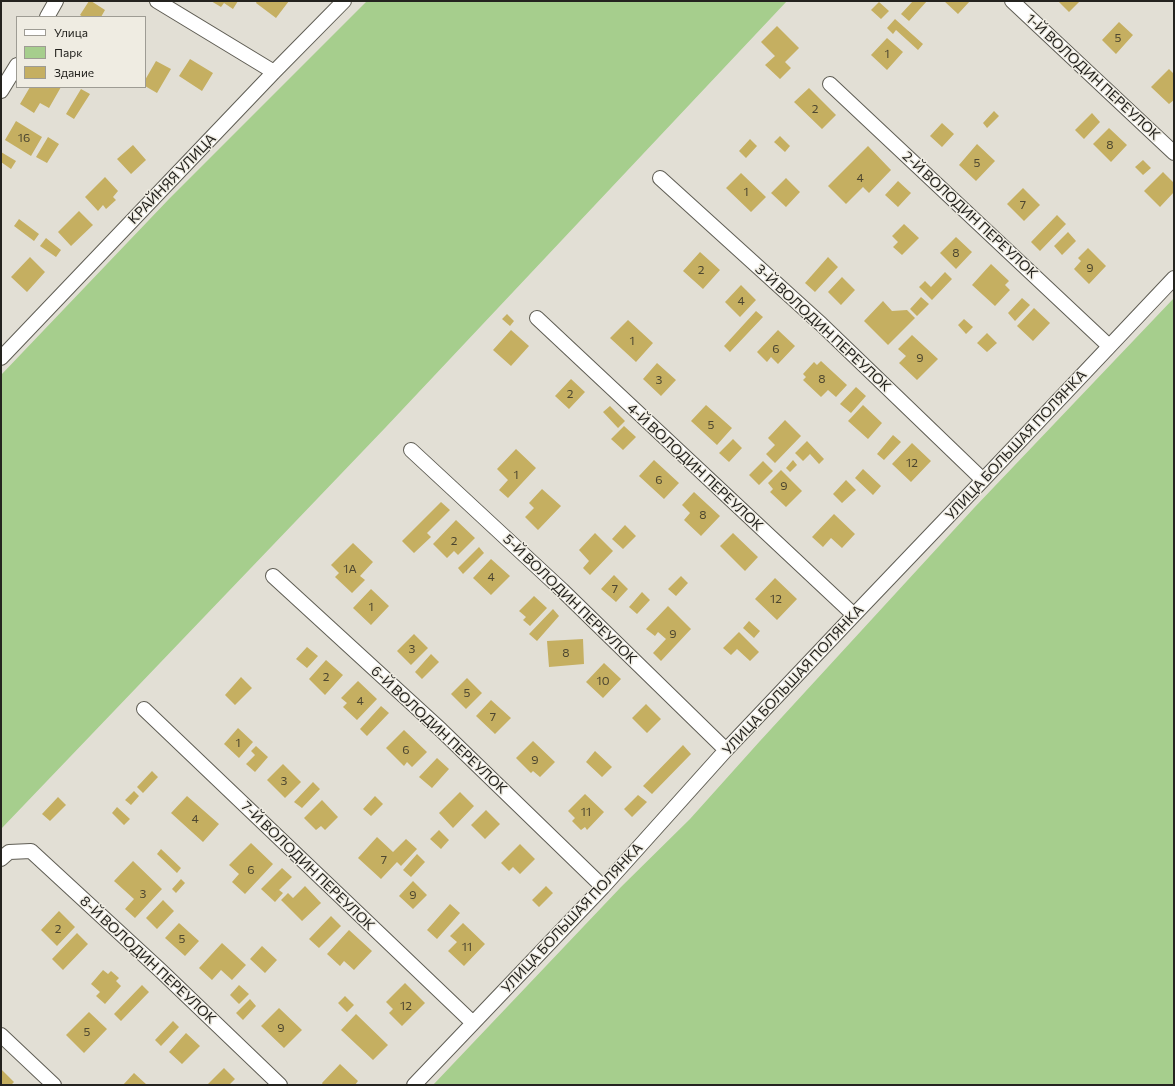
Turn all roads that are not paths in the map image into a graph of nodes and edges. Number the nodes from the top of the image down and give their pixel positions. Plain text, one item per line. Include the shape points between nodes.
1 (56, 1) edge
2 (157, 1) edge
3 (344, 1) edge
4 (1012, 1) edge
5 (48, 16) edge
6 (16, 67) edge
7 (274, 72) junction
8 (830, 84) dead end
9 (1, 91) edge
10 (1174, 153) edge
11 (660, 178) dead end
12 (1174, 278) edge
13 (537, 318) dead end
14 (1109, 346) junction
15 (1, 358) edge
16 (411, 450) dead end
17 (983, 480) junction
18 (273, 576) dead end
19 (854, 615) junction
20 (144, 709) dead end
21 (726, 750) junction
22 (5, 855) edge
23 (603, 886) junction
24 (473, 1022) junction
25 (1, 1035) edge
26 (54, 1085) edge
27 (280, 1085) edge
28 (414, 1085) edge

1 - 5 street
2 - 7 street
3 - 7 street, КРАЙНЯЯ УЛИЦА
4 - 10 street, 1-Й ВОЛОДИН ПЕРЕУЛОК
6 - 9 street
7 - 15 street, КРАЙНЯЯ УЛИЦА
8 - 14 street, 2-Й ВОЛОДИН ПЕРЕУЛОК
11 - 17 street, 3-Й ВОЛОДИН ПЕРЕУЛОК via 821,324
12 - 14 street, УЛИЦА БОЛЬШАЯ ПОЛЯНКА
13 - 19 street, 4-Й ВОЛОДИН ПЕРЕУЛОК
14 - 17 street, УЛИЦА БОЛЬШАЯ ПОЛЯНКА
16 - 21 street, 5-Й ВОЛОДИН ПЕРЕУЛОК via 562,590
17 - 19 street, УЛИЦА БОЛЬШАЯ ПОЛЯНКА
18 - 23 street, 6-Й ВОЛОДИН ПЕРЕУЛОК via 441,730
19 - 21 street, УЛИЦА БОЛЬШАЯ ПОЛЯНКА
20 - 24 street, 7-Й ВОЛОДИН ПЕРЕУЛОК
21 - 23 street, УЛИЦА БОЛЬШАЯ ПОЛЯНКА
22 - 27 street, 8-Й ВОЛОДИН ПЕРЕУЛОК via 31,851
23 - 24 street, УЛИЦА БОЛЬШАЯ ПОЛЯНКА
24 - 28 street, УЛИЦА БОЛЬШАЯ ПОЛЯНКА
25 - 26 street

